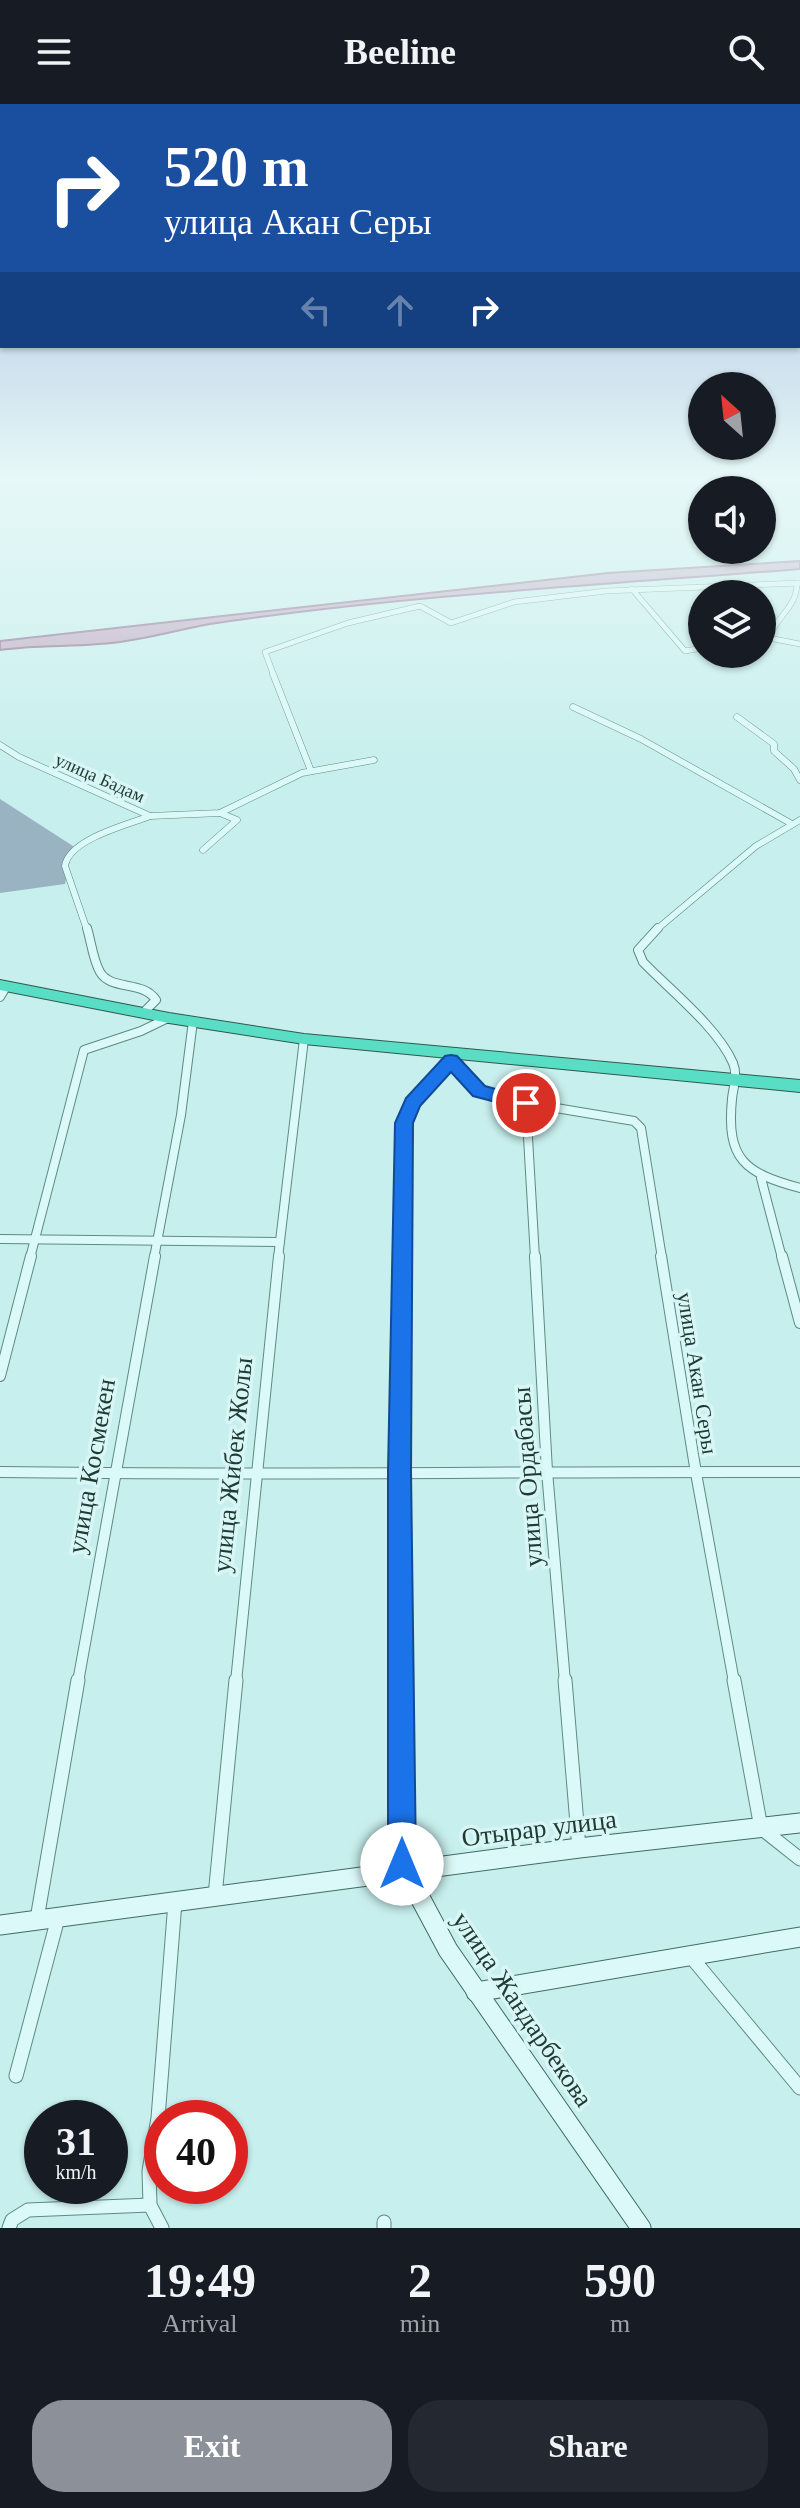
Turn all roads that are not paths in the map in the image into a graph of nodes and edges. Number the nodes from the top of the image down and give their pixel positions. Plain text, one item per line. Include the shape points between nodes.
1 (798, 583) edge
2 (632, 589) junction
3 (776, 622) edge
4 (776, 640) edge
5 (800, 644) edge
6 (688, 650) edge
7 (573, 707) dead end
8 (737, 717) dead end
9 (0, 745) edge
10 (374, 760) dead end
11 (311, 771) junction
12 (800, 780) edge
13 (220, 813) junction
14 (150, 816) junction
15 (796, 822) edge
16 (203, 850) dead end
17 (2, 990) edge
18 (143, 1013) junction
19 (169, 1018) junction
20 (193, 1021) junction
21 (304, 1039) junction
22 (454, 1057) junction
23 (734, 1081) junction
24 (800, 1086) edge
25 (526, 1103) junction
26 (761, 1178) junction
27 (800, 1188) edge
28 (0, 1239) edge
29 (37, 1239) junction
30 (157, 1242) junction
31 (280, 1242) junction
32 (800, 1323) edge
33 (0, 1376) edge
34 (399, 1471) junction
35 (547, 1471) junction
36 (0, 1472) edge
37 (800, 1472) edge
38 (696, 1473) junction
39 (114, 1474) junction
40 (256, 1476) junction
41 (800, 1823) edge
42 (761, 1828) junction
43 (579, 1848) junction
44 (800, 1859) edge
45 (406, 1872) junction
46 (215, 1897) junction
47 (175, 1902) junction
48 (59, 1917) junction
49 (37, 1920) junction
50 (0, 1925) edge
51 (800, 1937) edge
52 (689, 1955) junction
53 (476, 1992) junction
54 (16, 2076) dead end
55 (800, 2088) edge
56 (150, 2205) junction
57 (9, 2228) edge
58 (162, 2228) edge
59 (641, 2228) edge

1 - 2 street
1 - 3 street via 794,607
2 - 6 street
2 - 11 street via 514,602 451,623 420,606 348,623 265,652
4 - 5 street
7 - 15 street
8 - 12 street via 774,744 774,751
9 - 14 street, улица Бадам
10 - 11 street, улица Бадам
11 - 13 street, улица Бадам
13 - 14 street, улица Бадам
13 - 16 street via 237,820
14 - 18 street via 77,845 65,866 100,972 105,979 146,988 154,995 152,1007
15 - 23 street via 756,846 638,950 643,962 728,1055 735,1066
17 - 18 highway
18 - 19 highway
19 - 20 highway
19 - 29 street via 84,1050
20 - 21 highway
20 - 30 street, улица Космекен
21 - 22 highway
21 - 31 street, улица Жибек Жолы
22 - 23 highway
22 - 25 street, улица Акан Серы via 479,1091
22 - 34 street, улица Жандарбекова via 413,1103 404,1123
23 - 24 highway
23 - 26 street via 733,1146 739,1163
25 - 35 street, улица Ордабасы
25 - 38 street, улица Акан Серы via 634,1121 641,1128
26 - 27 street
26 - 32 street
28 - 29 street
29 - 30 street
29 - 33 street
30 - 31 street
30 - 39 street, улица Космекен
31 - 40 street, улица Жибек Жолы
34 - 35 street
34 - 40 street
34 - 45 street, улица Жандарбекова
35 - 38 street
35 - 43 street, улица Ордабасы
36 - 39 street
37 - 38 street
38 - 42 street, улица Акан Серы
39 - 40 street
39 - 49 street, улица Космекен
40 - 46 street, улица Жибек Жолы
41 - 42 street, Отырар улица
42 - 43 street, Отырар улица
42 - 44 street
43 - 45 street, Отырар улица
45 - 46 street, Отырар улица
45 - 53 street, улица Жандарбекова
46 - 47 street, Отырар улица
47 - 48 street, Отырар улица
47 - 56 street
48 - 49 street, Отырар улица
48 - 54 street
49 - 50 street, Отырар улица
51 - 52 street
52 - 53 street
52 - 55 street
53 - 59 street, улица Жандарбекова
56 - 57 street via 28,2210
56 - 58 street

